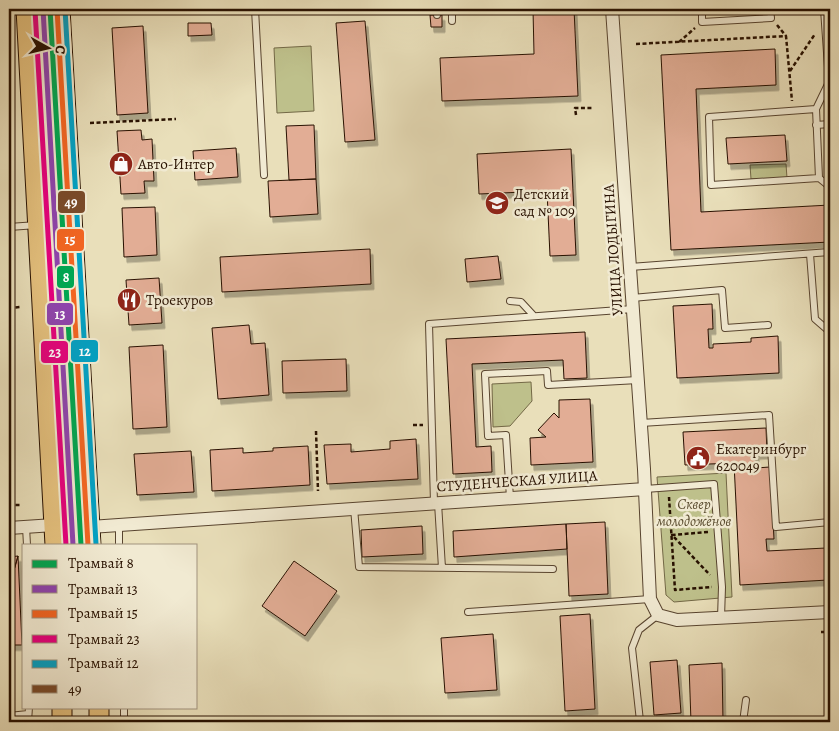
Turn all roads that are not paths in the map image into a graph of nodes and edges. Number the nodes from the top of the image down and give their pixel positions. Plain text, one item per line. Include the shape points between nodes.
1 (26, 9) edge
2 (60, 9) edge
3 (255, 9) edge
4 (452, 9) edge
5 (612, 9) edge
6 (702, 9) edge
7 (770, 9) edge
8 (824, 9) edge
9 (452, 21) dead end
10 (816, 109) junction
11 (830, 124) edge
12 (816, 125) junction
13 (264, 175) dead end
14 (819, 178) junction
15 (830, 187) edge
16 (38, 225) junction
17 (9, 226) edge
18 (830, 252) edge
19 (810, 254) junction
20 (630, 267) junction
21 (510, 301) dead end
22 (633, 303) junction
23 (534, 316) junction
24 (768, 326) dead end
25 (830, 332) edge
26 (638, 380) junction
27 (641, 423) junction
28 (645, 489) junction
29 (510, 498) junction
30 (436, 503) junction
31 (354, 508) junction
32 (830, 522) edge
33 (54, 525) junction
34 (119, 525) junction
35 (26, 527) junction
36 (9, 528) edge
37 (91, 536) edge
38 (27, 544) edge
39 (55, 544) edge
40 (119, 544) edge
41 (442, 568) junction
42 (553, 569) dead end
43 (650, 599) junction
44 (468, 612) dead end
45 (830, 612) edge
46 (658, 615) junction
47 (721, 618) junction
48 (746, 700) dead end
49 (62, 708) edge
50 (100, 708) edge
51 (124, 708) edge
52 (29, 711) edge
53 (9, 716) edge
54 (28, 722) edge
55 (62, 722) edge
56 (99, 722) edge
57 (124, 722) edge
58 (650, 722) edge
59 (743, 722) edge

1 - 16 main road
2 - 37 main road
3 - 13 lane
4 - 9 lane
5 - 20 street, УЛИЦА ЛОДЫГИНА
6 - 7 lane via 702,22 771,18
8 - 10 lane via 828,82
10 - 12 lane
10 - 14 lane via 709,117 711,185
11 - 12 lane
12 - 14 lane
14 - 15 lane
16 - 17 lane
16 - 33 main road
18 - 19 lane
19 - 20 lane
19 - 25 lane via 815,319
20 - 22 street, УЛИЦА ЛОДЫГИНА
21 - 23 lane via 521,302
22 - 23 lane
22 - 24 lane via 722,290 725,328
22 - 26 street, УЛИЦА ЛОДЫГИНА
23 - 30 lane via 429,324
26 - 27 street, УЛИЦА ЛОДЫГИНА
26 - 29 lane via 548,385 547,370 485,374 488,436 506,435
27 - 28 street, УЛИЦА ЛОДЫГИНА
27 - 32 lane via 769,415 776,527
28 - 29 street, СТУДЕНЧЕСКАЯ УЛИЦА
28 - 43 street
28 - 47 lane via 714,484 722,586
29 - 30 street, СТУДЕНЧЕСКАЯ УЛИЦА
30 - 31 street, СТУДЕНЧЕСКАЯ УЛИЦА
30 - 41 lane
31 - 34 street, СТУДЕНЧЕСКАЯ УЛИЦА
31 - 41 lane via 359,567
33 - 35 street
33 - 39 main road
34 - 37 street, СТУДЕНЧЕСКАЯ УЛИЦА
34 - 40 lane
35 - 36 street
35 - 38 lane
41 - 42 lane
43 - 44 lane
43 - 46 street
45 - 47 street
46 - 47 street via 677,620
46 - 58 lane via 639,630 632,648 640,721
48 - 59 lane
49 - 55 main road
50 - 56 main road
51 - 57 lane
52 - 53 lane
52 - 54 lane

